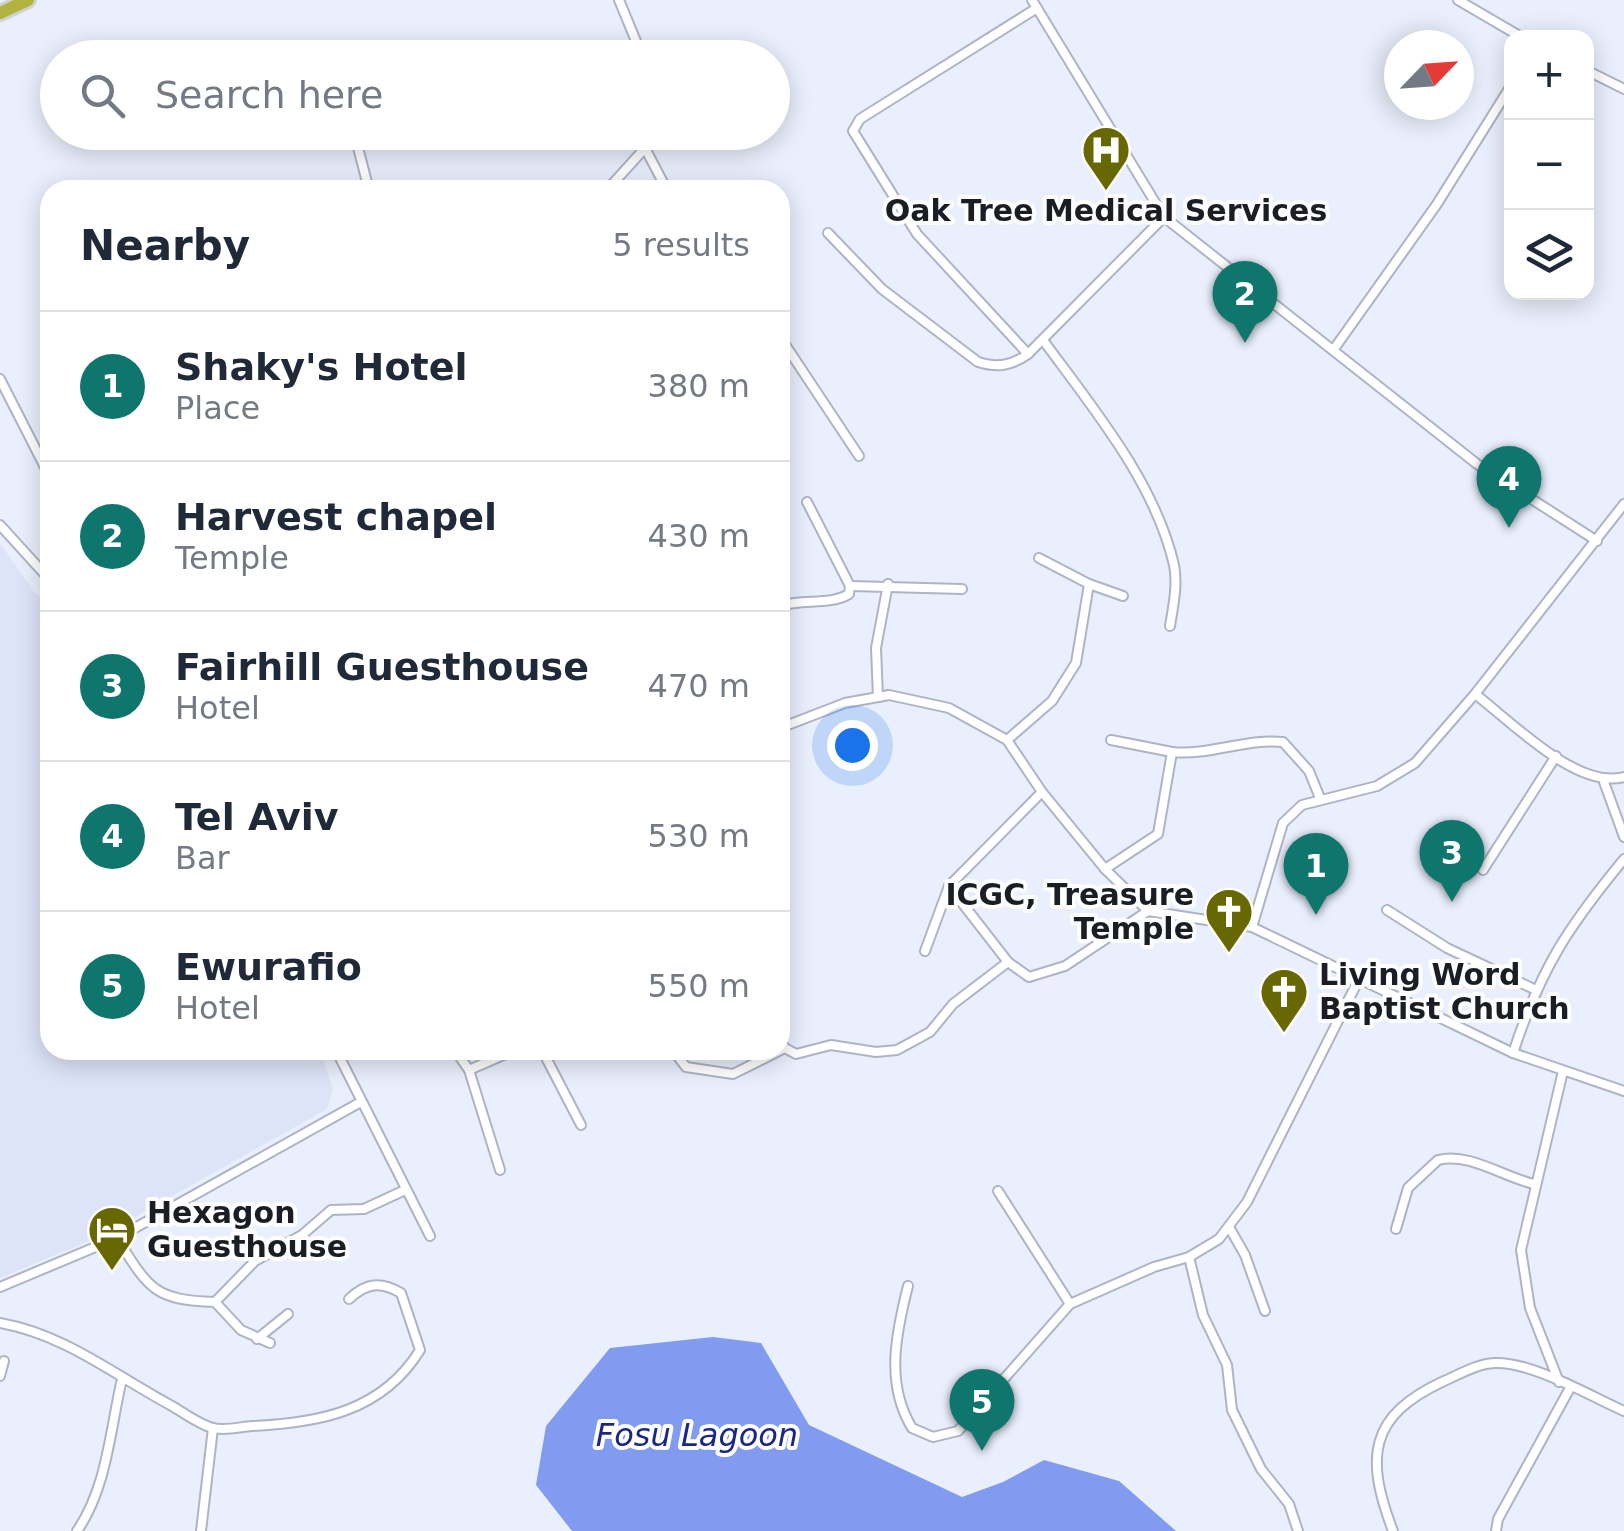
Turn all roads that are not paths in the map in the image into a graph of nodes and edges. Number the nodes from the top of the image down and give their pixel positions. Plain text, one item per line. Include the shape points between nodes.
1 (28, 0) edge
2 (619, 0) edge
3 (1458, 0) edge
4 (1034, 4) edge
5 (0, 13) edge
6 (1509, 30) edge
7 (636, 40) edge
8 (1594, 74) edge
9 (1624, 89) edge
10 (1504, 97) edge
11 (359, 150) edge
12 (642, 150) edge
13 (645, 150) edge
14 (367, 180) edge
15 (616, 180) edge
16 (662, 180) edge
17 (1164, 217) junction
18 (828, 232) dead end
19 (1043, 340) junction
20 (1334, 349) junction
21 (790, 352) edge
22 (1028, 354) junction
23 (0, 379) edge
24 (858, 456) dead end
25 (40, 457) edge
26 (807, 502) dead end
27 (1624, 504) edge
28 (0, 525) edge
29 (1597, 541) junction
30 (1039, 558) dead end
31 (40, 569) edge
32 (888, 584) junction
33 (1089, 584) junction
34 (850, 586) junction
35 (962, 589) dead end
36 (1123, 596) dead end
37 (790, 603) edge
38 (1170, 626) dead end
39 (1476, 694) junction
40 (878, 696) junction
41 (790, 721) edge
42 (1007, 740) junction
43 (1111, 740) dead end
44 (1172, 752) junction
45 (1556, 756) junction
46 (1624, 778) edge
47 (1604, 782) junction
48 (1042, 792) junction
49 (1320, 798) junction
50 (1624, 836) edge
51 (1624, 859) edge
52 (1105, 869) junction
53 (1483, 870) dead end
54 (949, 886) junction
55 (1387, 910) dead end
56 (1148, 911) junction
57 (1252, 927) junction
58 (925, 951) dead end
59 (1008, 962) junction
60 (1358, 979) junction
61 (1534, 989) junction
62 (790, 1050) edge
63 (1512, 1053) junction
64 (340, 1060) edge
65 (462, 1060) edge
66 (492, 1060) edge
67 (547, 1060) edge
68 (681, 1060) edge
69 (757, 1060) edge
70 (469, 1070) junction
71 (1563, 1071) junction
72 (1624, 1091) edge
73 (359, 1103) junction
74 (580, 1125) dead end
75 (500, 1170) dead end
76 (1534, 1184) junction
77 (405, 1190) junction
78 (998, 1191) dead end
79 (1230, 1227) junction
80 (1396, 1229) dead end
81 (430, 1236) dead end
82 (117, 1238) junction
83 (1188, 1257) junction
84 (908, 1286) dead end
85 (0, 1287) edge
86 (349, 1299) dead end
87 (215, 1302) junction
88 (1070, 1304) junction
89 (1264, 1311) dead end
90 (288, 1314) dead end
91 (0, 1322) edge
92 (257, 1339) junction
93 (270, 1344) dead end
94 (4, 1360) dead end
95 (0, 1376) edge
96 (122, 1379) junction
97 (1558, 1382) junction
98 (1570, 1388) junction
99 (1624, 1411) edge
100 (213, 1428) junction
101 (77, 1531) edge
102 (201, 1531) edge
103 (1298, 1531) edge
104 (1393, 1531) edge
105 (1496, 1531) edge

1 - 5 highway
2 - 7 street
3 - 6 street
4 - 17 street
4 - 22 street via 860,119 853,131 917,234
8 - 9 street
10 - 20 street via 1438,204
11 - 14 street
12 - 15 street
13 - 16 street
17 - 19 street
17 - 20 street
18 - 22 street via 882,290 978,362 1016,363
19 - 22 street
19 - 38 street via 1150,503 1174,566
20 - 29 street via 1499,480
21 - 24 street
23 - 25 street
26 - 34 street
27 - 29 street
28 - 31 street
29 - 39 street
30 - 33 street
32 - 34 street
32 - 35 street
32 - 40 street via 876,648
33 - 36 street
33 - 42 street via 1076,663 1052,700
34 - 37 street via 839,600
39 - 45 street
39 - 49 street via 1393,779
40 - 41 street
40 - 42 street via 949,708
42 - 48 street
43 - 44 street
44 - 49 street via 1283,742 1310,771
44 - 52 street via 1158,834
45 - 47 street
45 - 53 street
46 - 47 street
47 - 50 street
48 - 52 street
48 - 54 street
49 - 57 street via 1283,823
51 - 61 street via 1559,941
52 - 56 street
54 - 58 street
54 - 59 street
55 - 61 street via 1447,948
56 - 57 street
56 - 59 street via 1040,977
57 - 60 street
59 - 62 street via 953,1004 930,1032 896,1050 831,1045
60 - 63 street
60 - 79 street
61 - 63 street
63 - 71 street
64 - 73 street
65 - 70 street
66 - 70 street
67 - 74 street
68 - 69 street via 686,1067 733,1074
70 - 75 street
71 - 72 street
71 - 76 street
73 - 77 street
73 - 82 street
76 - 80 street via 1466,1159 1438,1160 1408,1188
76 - 97 street via 1522,1250 1526,1289
77 - 81 street
77 - 87 street via 364,1210 331,1210 255,1260
78 - 88 street
79 - 83 street
79 - 89 street
82 - 85 street
82 - 87 street via 160,1294 178,1302
83 - 88 street
83 - 103 street via 1203,1315 1227,1365 1232,1410
84 - 88 street via 892,1348 905,1417 932,1437 958,1431
86 - 100 street via 376,1284 401,1293 420,1350 398,1377 328,1420
87 - 92 street
90 - 92 street
91 - 96 street via 58,1338
92 - 93 street
94 - 95 street
96 - 100 street
96 - 101 street via 100,1481
97 - 98 street
97 - 104 street via 1496,1363 1434,1386 1394,1412 1379,1438 1374,1466
98 - 99 street
98 - 105 street
100 - 102 street

